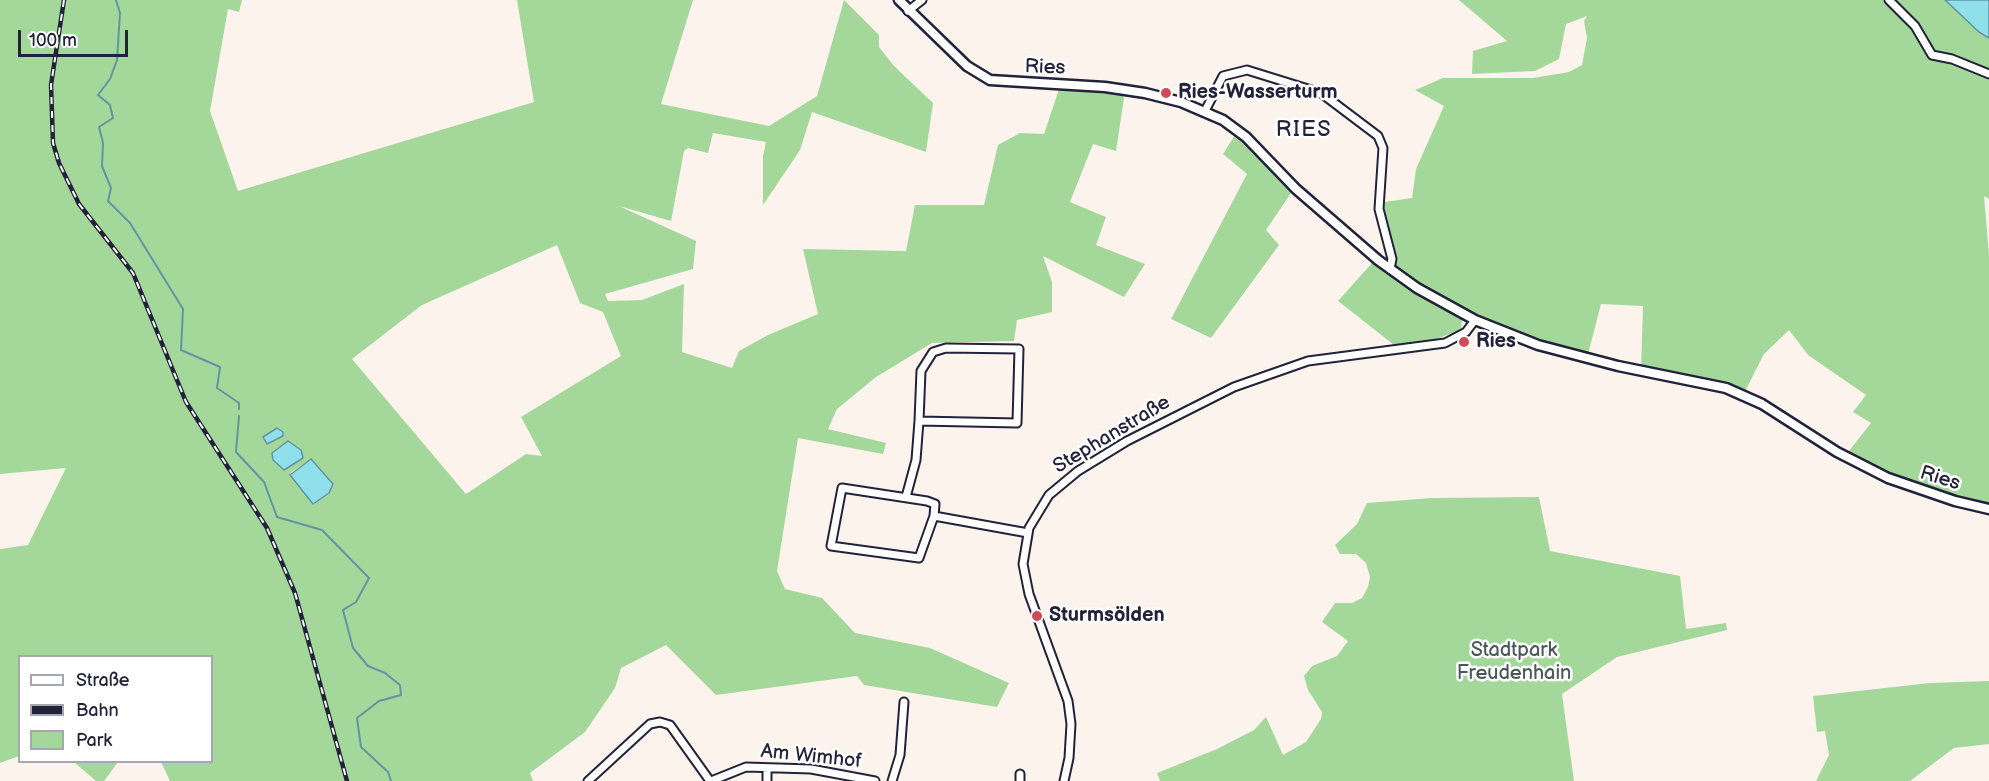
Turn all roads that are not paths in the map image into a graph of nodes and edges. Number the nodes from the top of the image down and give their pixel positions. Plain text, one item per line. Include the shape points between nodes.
1 (899, 0) edge
2 (922, 0) edge
3 (1889, 0) edge
4 (908, 11) junction
5 (1989, 74) edge
6 (1205, 111) junction
7 (1390, 269) junction
8 (1475, 320) junction
9 (919, 421) junction
10 (906, 497) junction
11 (1989, 509) edge
12 (934, 516) junction
13 (1028, 533) junction
14 (904, 702) dead end
15 (768, 768) junction
16 (588, 781) edge
17 (710, 781) edge
18 (767, 781) edge
19 (875, 781) edge
20 (892, 781) edge
21 (1064, 781) edge

1 - 4 street, Ries
2 - 4 street
3 - 5 street via 1915,26 1932,55
4 - 6 street, Ries via 967,66 990,80 1105,87 1159,96
6 - 7 street, Ries via 1246,136 1296,189
6 - 7 street via 1223,76 1247,70 1321,93 1378,136 1383,148 1379,209 1392,259
7 - 8 street, Ries
8 - 11 street, Ries via 1538,345 1726,388 1762,404 1837,452 1887,478
8 - 13 street, Stephanstraße via 1466,332 1445,344 1308,361 1263,375 1190,407 1118,446 1059,485 1043,502
9 - 9 street via 1017,423 1019,349 946,348 933,352 921,371
9 - 10 street via 916,460
10 - 12 street via 935,504
10 - 12 street via 840,490 831,546 919,558
12 - 13 street
13 - 21 street, Stephanstraße via 1023,564 1026,580 1070,713
14 - 20 street via 900,754
15 - 17 street, Am Wimhof via 746,768
15 - 18 street
15 - 19 street, Am Wimhof via 812,769
16 - 17 street via 650,724 660,722 670,725

